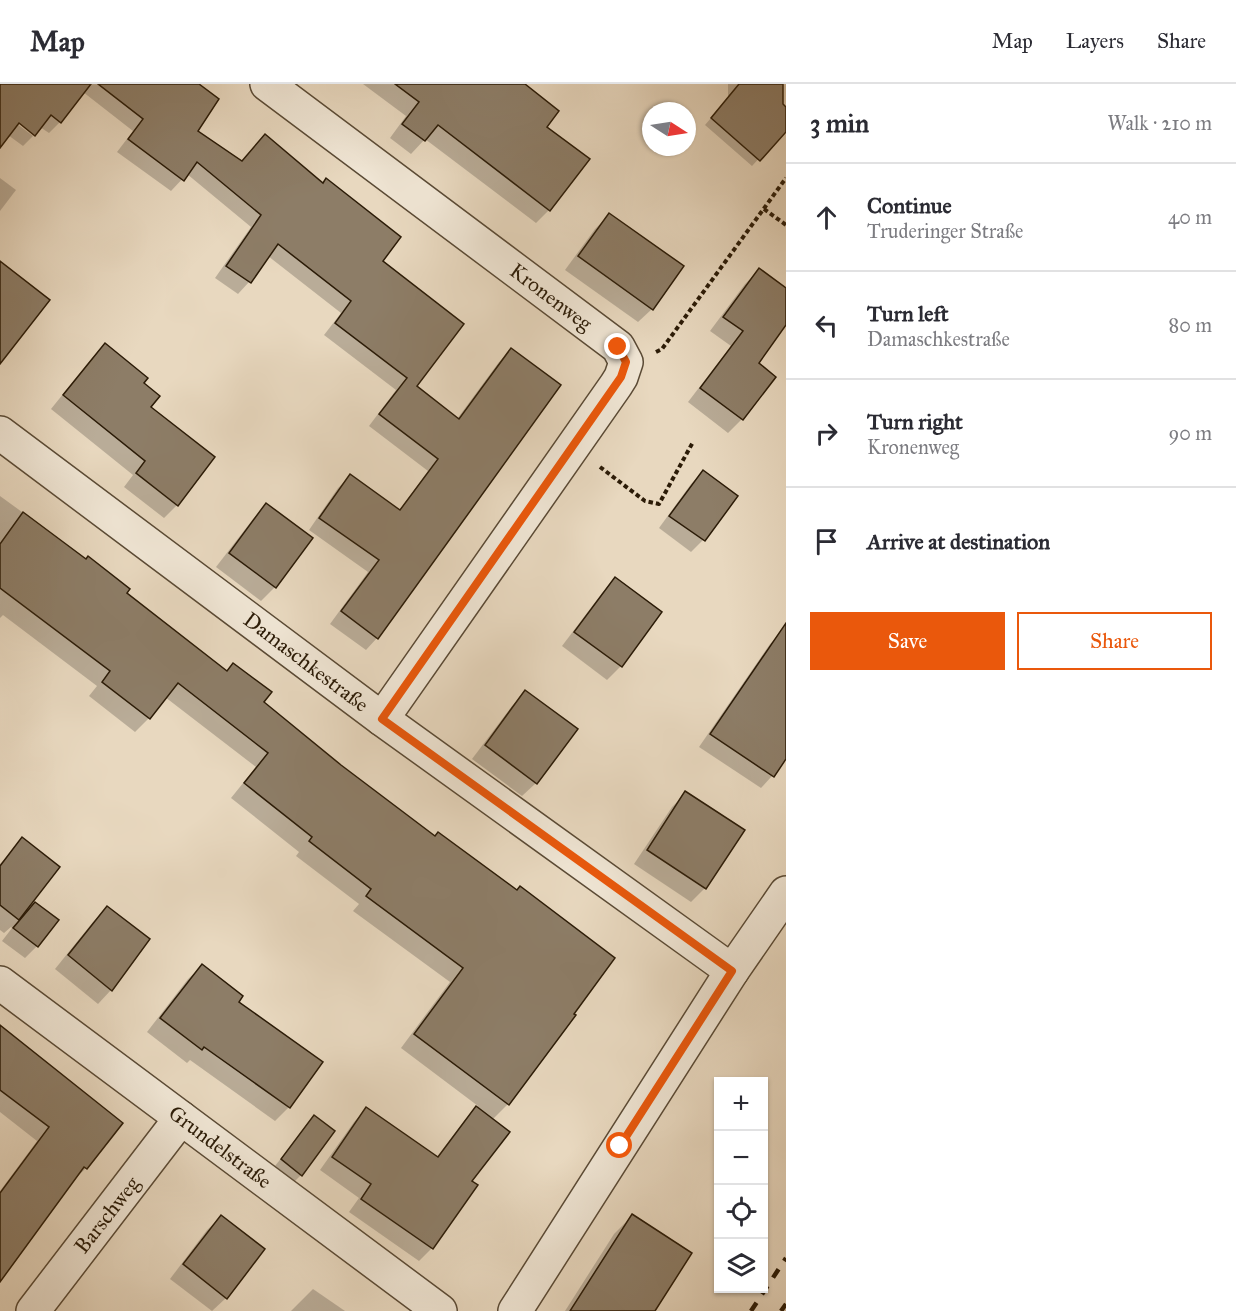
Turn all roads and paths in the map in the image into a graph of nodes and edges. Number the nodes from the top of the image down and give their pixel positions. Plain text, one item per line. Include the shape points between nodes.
1 (267, 84) edge
2 (786, 178) edge
3 (764, 208) junction
4 (786, 225) edge
5 (654, 353) dead end
6 (0, 432) edge
7 (693, 442) dead end
8 (599, 466) dead end
9 (382, 719) junction
10 (786, 893) edge
11 (732, 971) junction
12 (0, 983) edge
13 (181, 1118) junction
14 (33, 1311) edge
15 (440, 1311) edge
16 (515, 1311) edge

1 - 9 street, Kronenweg via 618,347 626,362 616,385
2 - 3 path
3 - 4 path
3 - 5 path via 662,349
6 - 9 street, Damaschkestraße
7 - 8 path via 659,504 645,501
9 - 11 street, Damaschkestraße
10 - 11 street
11 - 16 street
12 - 13 street, Grundelstraße
13 - 14 street, Barschweg
13 - 15 street, Grundelstraße

